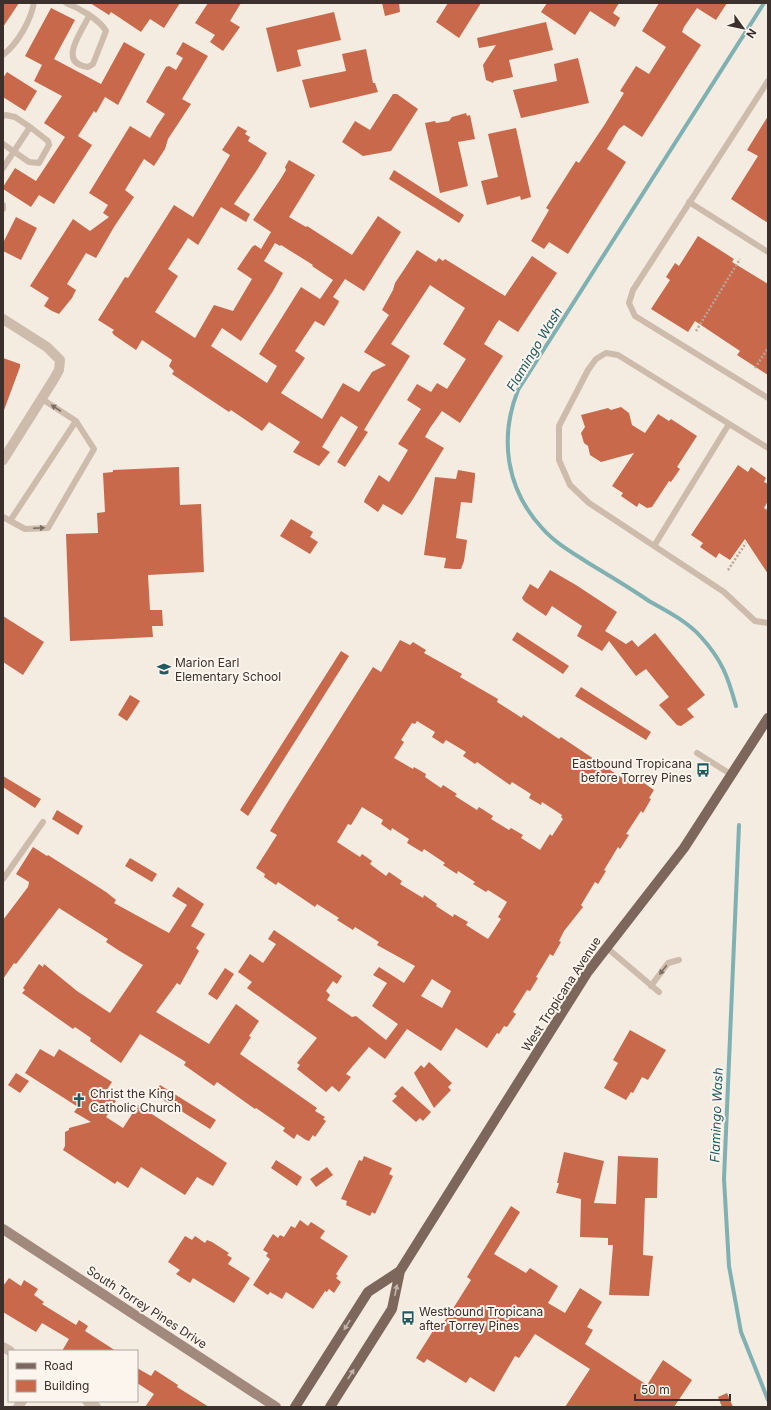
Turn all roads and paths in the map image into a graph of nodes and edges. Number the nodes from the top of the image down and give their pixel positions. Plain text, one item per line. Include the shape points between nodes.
1 (34, 3) edge
2 (66, 3) edge
3 (76, 5) edge
4 (89, 16) junction
5 (3, 55) edge
6 (768, 81) edge
7 (3, 116) edge
8 (30, 127) junction
9 (3, 144) edge
10 (14, 151) junction
11 (3, 168) edge
12 (689, 202) junction
13 (3, 205) edge
14 (3, 209) edge
15 (768, 252) edge
16 (740, 260) dead end
17 (3, 318) edge
18 (696, 331) dead end
19 (768, 348) edge
20 (755, 368) dead end
21 (768, 398) edge
22 (42, 399) junction
23 (76, 421) junction
24 (729, 424) junction
25 (768, 448) edge
26 (3, 460) edge
27 (3, 517) edge
28 (10, 521) junction
29 (746, 543) dead end
30 (654, 546) junction
31 (728, 570) dead end
32 (768, 623) edge
33 (768, 718) edge
34 (697, 753) dead end
35 (732, 775) junction
36 (43, 822) dead end
37 (3, 879) edge
38 (606, 947) junction
39 (679, 960) dead end
40 (651, 986) junction
41 (659, 992) dead end
42 (3, 1229) edge
43 (400, 1271) junction
44 (276, 1407) edge
45 (296, 1407) edge
46 (330, 1407) edge

1 - 5 lane via 32,14 12,47
2 - 3 lane
3 - 4 lane
4 - 4 lane via 71,53 76,63 88,67 93,64 106,31
6 - 12 lane
7 - 8 lane via 15,117
8 - 10 lane
8 - 10 lane via 48,141 38,163 29,162
9 - 10 lane
10 - 11 lane
12 - 15 lane
12 - 21 lane via 632,290 629,303 635,316
13 - 14 lane
16 - 18 path
17 - 22 street via 47,347 60,360 59,370
19 - 20 path
23 -> 22 lane
22 - 26 street
23 - 28 lane
28 -> 23 lane via 25,529 48,528 94,448
24 - 25 lane
24 - 30 lane
24 - 30 lane via 618,355 606,353 596,359 588,370 559,426 559,460 570,485 589,503
27 - 28 lane
29 - 31 path
30 - 32 lane via 724,592 755,621
33 - 35 main road, West Tropicana Avenue
34 - 35 lane
35 - 38 main road, West Tropicana Avenue via 684,848
36 - 37 lane
38 - 40 lane
38 - 43 main road, West Tropicana Avenue
39 -> 40 lane via 668,963
40 - 41 lane
42 - 44 main road, South Torrey Pines Drive
43 -> 45 main road, West Tropicana Avenue via 368,1292
46 -> 43 main road, West Tropicana Avenue via 392,1309

